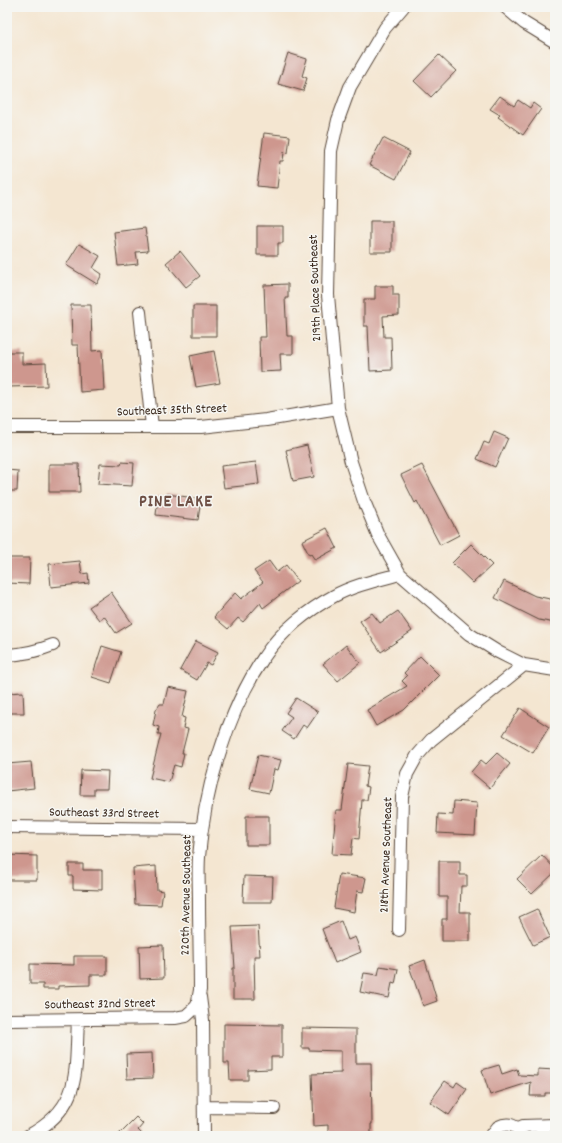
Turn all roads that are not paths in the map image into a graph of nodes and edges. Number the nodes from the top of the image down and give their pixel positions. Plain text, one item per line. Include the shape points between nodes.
1 (403, 7) edge
2 (505, 7) edge
3 (555, 42) edge
4 (140, 312) dead end
5 (338, 408) junction
6 (7, 427) edge
7 (152, 427) junction
8 (400, 574) junction
9 (53, 645) dead end
10 (7, 655) edge
11 (524, 665) junction
12 (555, 670) edge
13 (7, 827) edge
14 (202, 829) junction
15 (399, 930) dead end
16 (200, 997) junction
17 (192, 1012) joint
18 (7, 1020) edge
19 (78, 1020) junction
20 (204, 1108) junction
21 (274, 1108) dead end
22 (555, 1125) edge
23 (520, 1132) edge
24 (28, 1136) edge
25 (204, 1136) edge
26 (491, 1136) edge

1 - 5 street, 219th Place Southeast via 385,28 350,87 338,120 331,151 328,295
2 - 3 street via 524,23
4 - 7 street
5 - 7 street, Southeast 35th Street via 266,420 208,426
5 - 8 street, 219th Place Southeast via 350,462 364,501 378,535
6 - 7 street, Southeast 35th Street
8 - 11 street, 219th Place Southeast via 469,634
8 - 14 street, 220th Avenue Southeast via 335,595 285,632 264,656 246,688 224,742 205,808
9 - 10 street via 22,654
11 - 12 street, 219th Place Southeast
11 - 15 street, 218th Avenue Southeast via 431,740 417,756 407,774 402,797
13 - 14 street, Southeast 33rd Street
14 - 16 street, 220th Avenue Southeast via 199,859
16 - 17 street, 220th Avenue Southeast via 198,1006
16 - 20 street, 220th Avenue Southeast
17 - 19 street, Southeast 32nd Street via 175,1018
18 - 19 street, Southeast 32nd Street
19 - 24 street via 71,1094 54,1117
20 - 21 street
20 - 25 street, 220th Avenue Southeast
22 - 23 street via 523,1126
23 - 26 street via 508,1124 494,1131

